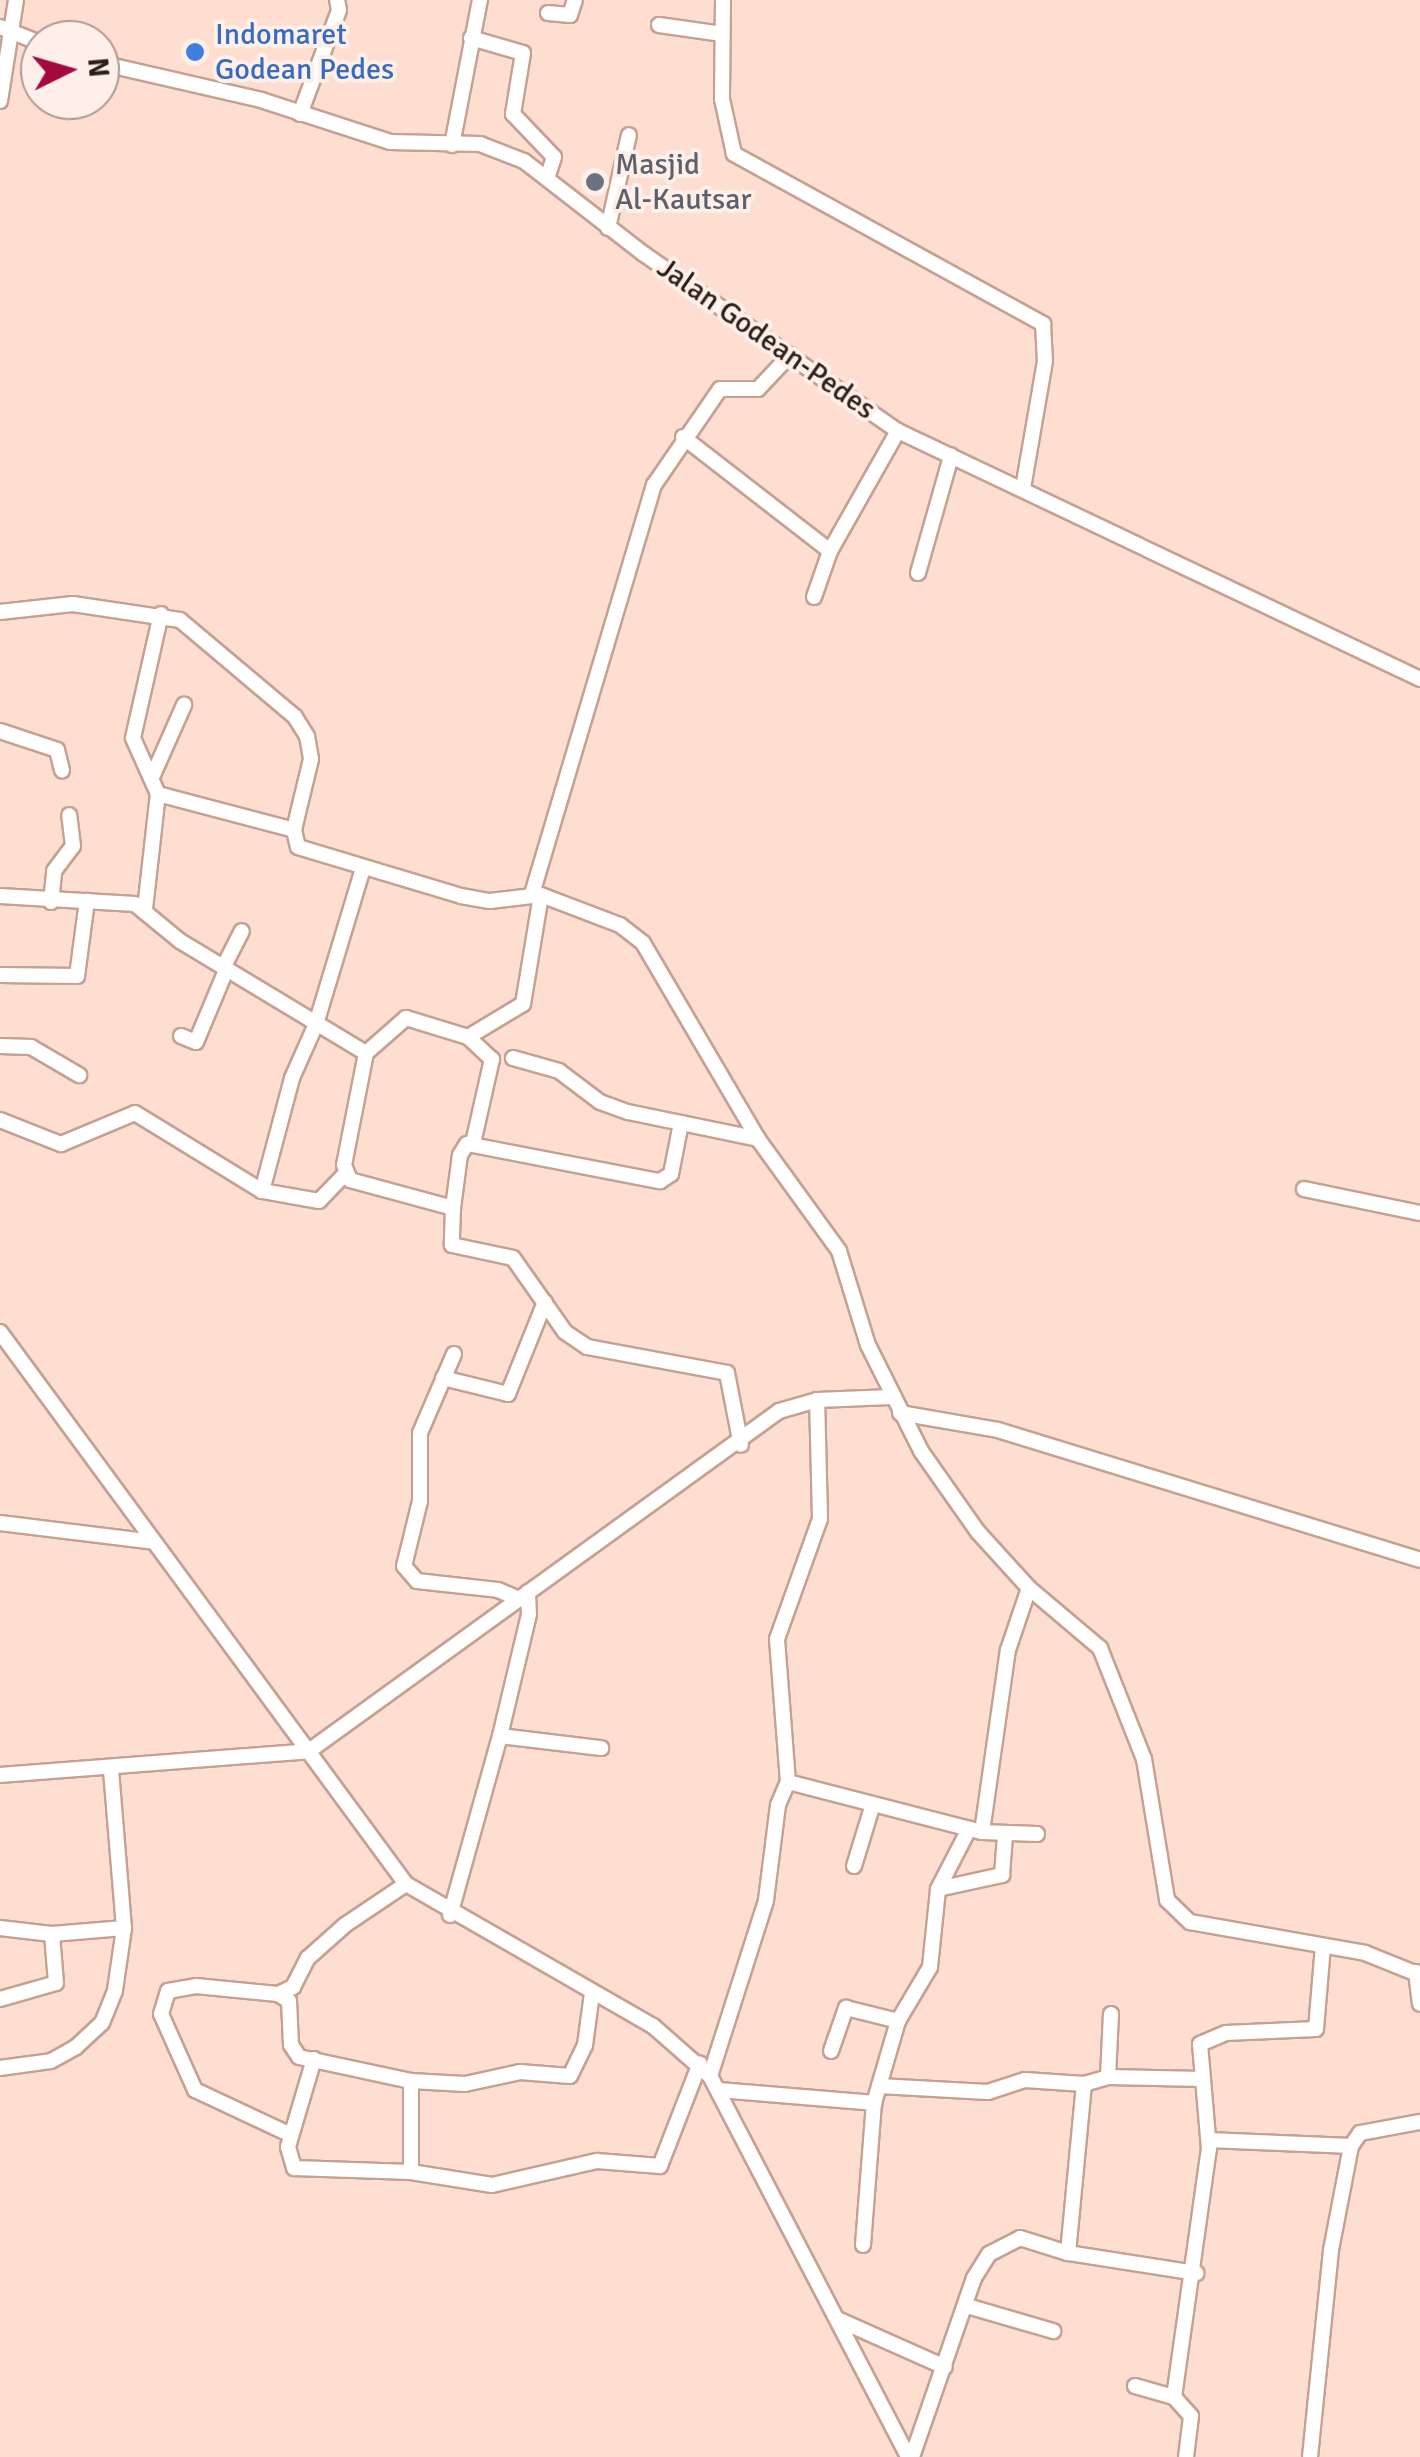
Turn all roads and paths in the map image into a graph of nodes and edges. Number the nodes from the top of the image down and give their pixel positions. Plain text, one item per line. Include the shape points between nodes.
1 (16, 0) edge
2 (337, 0) edge
3 (480, 0) edge
4 (575, 0) edge
5 (723, 0) edge
6 (548, 13) dead end
7 (659, 25) dead end
8 (5, 29) edge
9 (722, 34) junction
10 (472, 38) junction
11 (120, 69) edge
12 (0, 102) edge
13 (300, 114) junction
14 (628, 135) dead end
15 (452, 144) junction
16 (546, 178) junction
17 (608, 228) junction
18 (790, 355) junction
19 (898, 431) junction
20 (683, 437) junction
21 (951, 456) junction
22 (1023, 488) junction
23 (830, 551) junction
24 (918, 573) dead end
25 (814, 597) dead end
26 (0, 612) edge
27 (162, 614) junction
28 (1420, 679) edge
29 (184, 705) dead end
30 (0, 731) edge
31 (62, 770) dead end
32 (153, 775) junction
33 (158, 794) junction
34 (69, 815) dead end
35 (294, 830) junction
36 (363, 868) junction
37 (537, 895) junction
38 (0, 896) edge
39 (87, 901) junction
40 (51, 902) junction
41 (145, 909) junction
42 (242, 931) dead end
43 (225, 967) junction
44 (0, 975) edge
45 (316, 1024) junction
46 (182, 1036) dead end
47 (468, 1037) junction
48 (0, 1046) edge
49 (366, 1053) junction
50 (513, 1058) dead end
51 (79, 1075) dead end
52 (0, 1120) edge
53 (680, 1122) junction
54 (758, 1138) junction
55 (472, 1143) junction
56 (345, 1174) junction
57 (1304, 1190) dead end
58 (262, 1191) junction
59 (453, 1208) junction
60 (1420, 1213) edge
61 (545, 1302) junction
62 (0, 1332) edge
63 (454, 1354) dead end
64 (443, 1378) junction
65 (892, 1397) junction
66 (817, 1400) junction
67 (900, 1412) junction
68 (741, 1445) junction
69 (0, 1523) edge
70 (154, 1542) junction
71 (1420, 1560) edge
72 (1029, 1588) junction
73 (524, 1595) junction
74 (500, 1736) junction
75 (601, 1748) dead end
76 (308, 1751) junction
77 (111, 1770) junction
78 (0, 1775) edge
79 (788, 1782) junction
80 (872, 1806) junction
81 (976, 1830) junction
82 (1037, 1834) dead end
83 (1006, 1835) junction
84 (854, 1866) dead end
85 (406, 1884) junction
86 (938, 1889) junction
87 (450, 1915) junction
88 (0, 1928) edge
89 (124, 1928) junction
90 (52, 1934) junction
91 (1322, 1946) junction
92 (1418, 1974) edge
93 (592, 1993) junction
94 (278, 1994) junction
95 (0, 1999) edge
96 (1420, 2004) edge
97 (1111, 2014) dead end
98 (898, 2021) junction
99 (831, 2051) dead end
100 (314, 2059) junction
101 (700, 2063) junction
102 (0, 2068) edge
103 (710, 2076) junction
104 (1108, 2077) junction
105 (1203, 2079) junction
106 (411, 2081) junction
107 (1084, 2084) junction
108 (879, 2086) junction
109 (720, 2090) junction
110 (874, 2103) junction
111 (1420, 2122) edge
112 (291, 2135) junction
113 (1209, 2140) junction
114 (1351, 2146) junction
115 (411, 2172) junction
116 (863, 2245) dead end
117 (1068, 2253) junction
118 (1196, 2272) junction
119 (967, 2306) junction
120 (837, 2319) junction
121 (1053, 2331) dead end
122 (945, 2367) junction
123 (1135, 2386) dead end
124 (1174, 2397) junction
125 (1189, 2456) edge
126 (910, 2457) edge
127 (1310, 2457) edge

1 - 8 street
2 - 13 street via 340,10
3 - 10 street
4 - 6 street via 570,15
5 - 9 street
7 - 9 street
8 - 12 street
9 - 22 street via 722,99 734,154 1043,324 1045,360
10 - 15 street
10 - 16 street via 523,53 512,114 554,157
11 - 13 street, Jalan Godean-Pedes
13 - 15 street, Jalan Godean-Pedes via 403,144
14 - 17 street
15 - 16 street, Jalan Godean-Pedes via 501,151
16 - 17 street, Jalan Godean-Pedes
17 - 18 street, Jalan Godean-Pedes
18 - 19 street, Jalan Godean-Pedes
18 - 20 street via 758,390 720,390
19 - 21 street, Jalan Godean-Pedes
19 - 23 street
20 - 23 street
20 - 37 street via 654,485
21 - 22 street, Jalan Godean-Pedes
21 - 24 street
22 - 28 street, Jalan Godean-Pedes
23 - 25 street
26 - 27 street via 72,604
27 - 32 street via 133,738
27 - 35 street via 196,630 295,717 307,736 311,759
29 - 32 street
30 - 31 street via 57,750
32 - 33 street
33 - 35 street
33 - 41 street
34 - 40 street via 73,846 54,870
35 - 36 street via 308,854
36 - 37 street via 490,901
36 - 45 street
37 - 47 street via 522,1004
37 - 54 street via 620,925 643,943
38 - 40 street
39 - 40 street
39 - 41 street
39 - 44 street via 77,976
41 - 43 street via 180,941
42 - 43 street
43 - 45 street
43 - 46 street via 196,1042
45 - 49 street
45 - 58 street via 292,1078
47 - 49 street via 406,1018
47 - 55 street via 492,1058
48 - 51 street via 31,1047
49 - 56 street
50 - 53 street via 558,1071 600,1102
52 - 58 street via 62,1144 135,1114
53 - 54 street
53 - 55 street via 672,1174 660,1181
54 - 65 street via 839,1251
55 - 59 street via 460,1155
56 - 58 street via 319,1201
56 - 59 street
57 - 60 street
59 - 61 street via 452,1246 512,1258
61 - 64 street via 508,1394
61 - 68 street via 565,1332 586,1347 727,1373
62 - 70 street
63 - 64 street
64 - 73 street via 420,1433 420,1502 406,1573 417,1582
65 - 66 street
65 - 67 street
66 - 68 street via 780,1412
66 - 79 street via 820,1519 777,1639
67 - 71 street via 998,1430
67 - 72 street via 978,1532
68 - 73 street
69 - 70 street
70 - 76 street
72 - 81 street via 1008,1650
72 - 91 street via 1085,1630 1110,1667 1144,1759 1167,1900 1190,1922
73 - 74 street
73 - 76 street
74 - 75 street
74 - 87 street
76 - 77 street
76 - 85 street
77 - 78 street
77 - 89 street
79 - 80 street
79 - 103 street via 778,1804 766,1900
80 - 81 street
80 - 84 street
81 - 83 street
81 - 86 street
82 - 83 street
83 - 86 street via 1002,1875
85 - 87 street
85 - 94 street via 345,1925 308,1958 293,1987
86 - 98 street via 930,1968
87 - 93 street
88 - 90 street
89 - 90 street
89 - 102 street via 120,1970 102,2023 51,2060
90 - 95 street via 56,1984
91 - 92 street
91 - 105 street via 1316,2030 1212,2035 1200,2044
92 - 96 street
93 - 101 street via 654,2026
93 - 106 street via 585,2045 570,2076 520,2072 465,2084
94 - 100 street via 289,2001 293,2051
94 - 112 street via 173,1988 162,2014 195,2090
97 - 104 street
98 - 99 street via 846,2008
98 - 108 street
100 - 106 street
100 - 112 street
101 - 103 street
101 - 115 street via 669,2156 656,2168 597,2161 492,2185
103 - 109 street
104 - 105 street
104 - 107 street
105 - 113 street
106 - 115 street
107 - 108 street via 1025,2080 988,2092
107 - 117 street
108 - 110 street
109 - 110 street
109 - 120 street
110 - 116 street
111 - 114 street via 1360,2133
112 - 115 street via 288,2154 299,2172
113 - 114 street
113 - 118 street
114 - 127 street via 1330,2250
117 - 118 street
117 - 119 street via 1020,2238 1002,2242 974,2278
118 - 124 street via 1176,2355
119 - 121 street
119 - 122 street
120 - 122 street
120 - 126 street
122 - 126 street
123 - 124 street
124 - 125 street via 1191,2416

